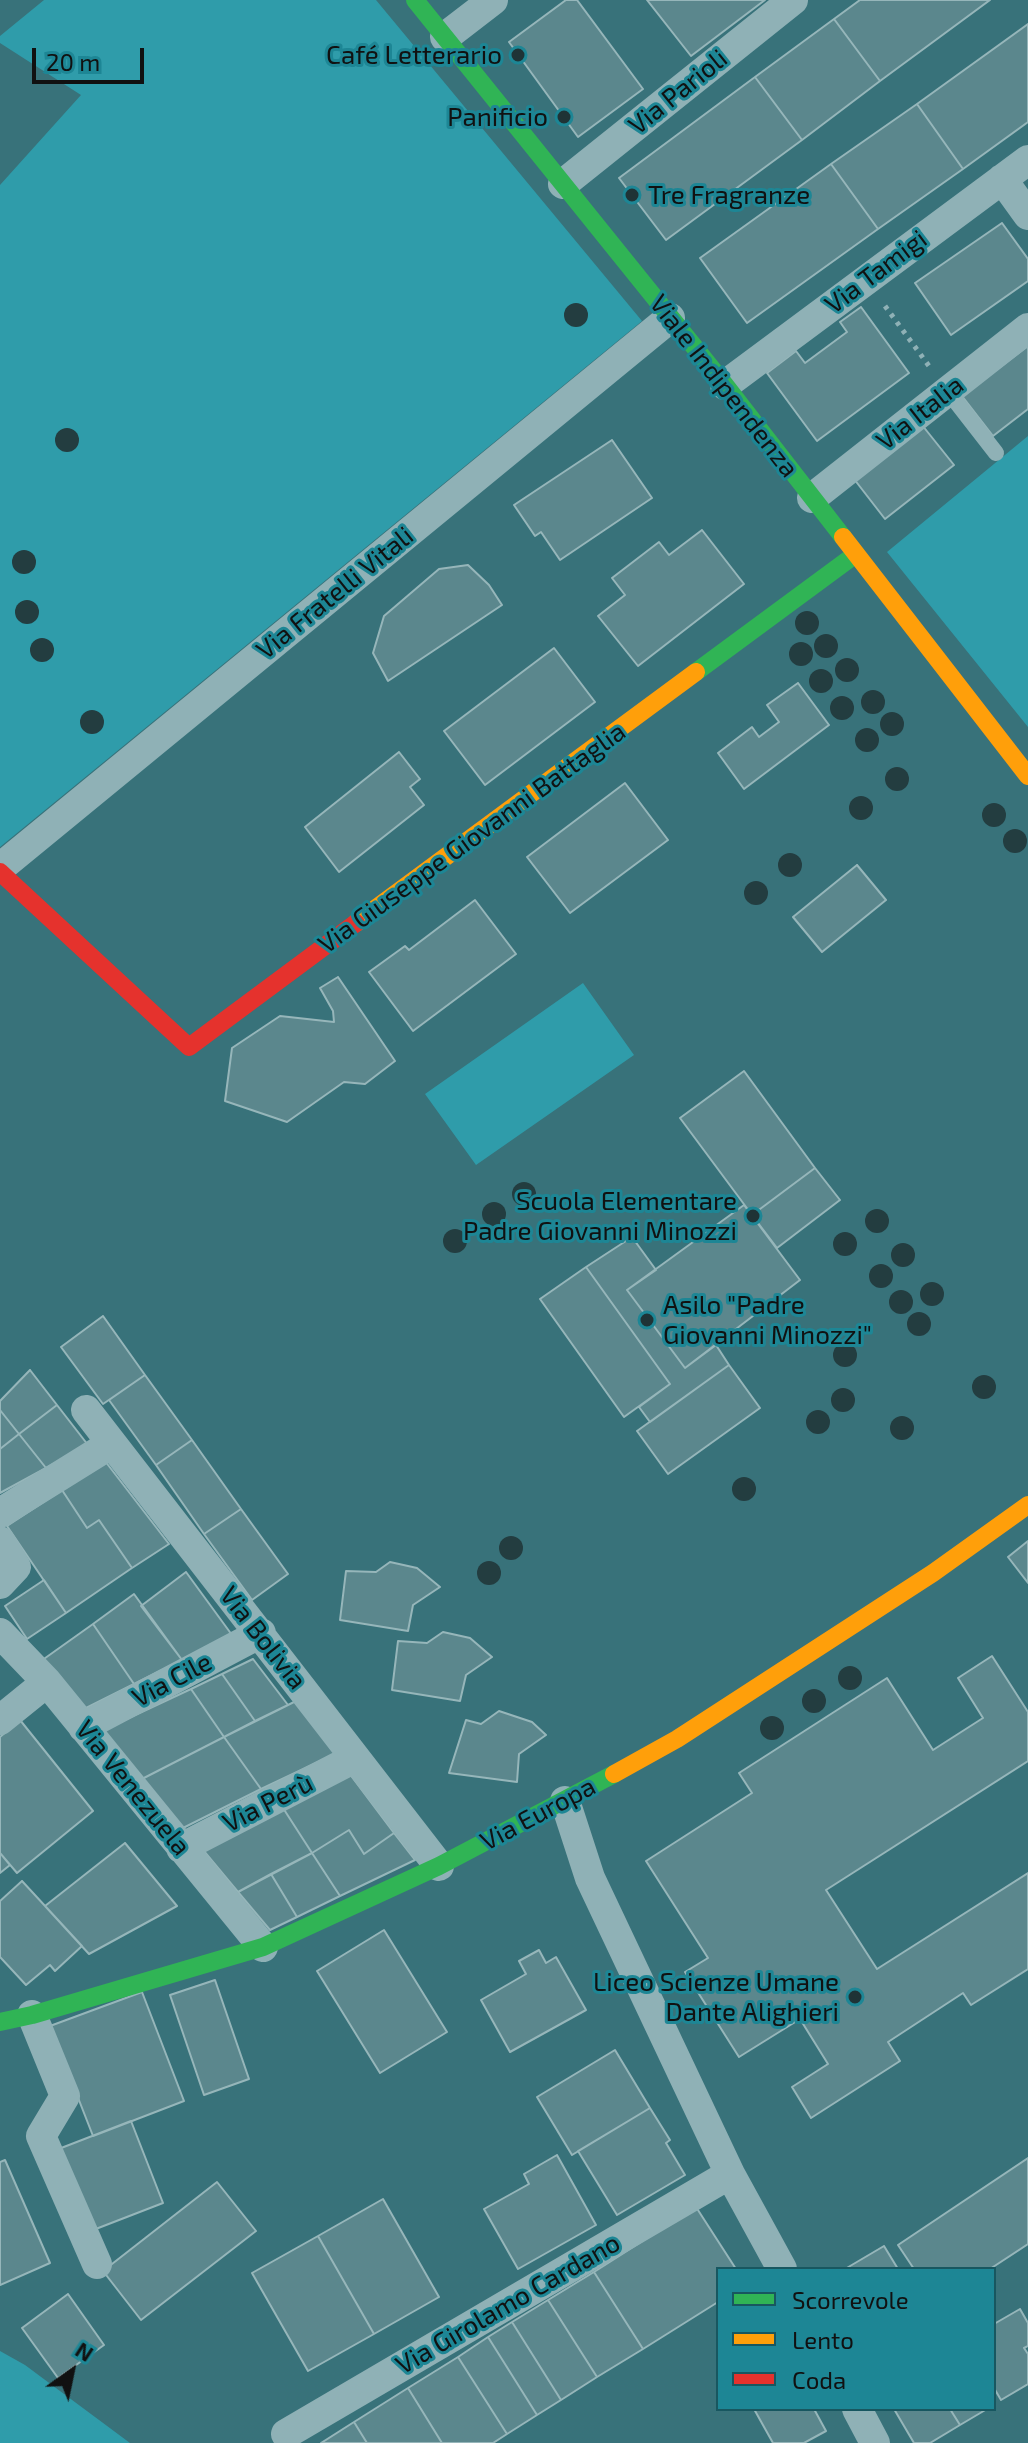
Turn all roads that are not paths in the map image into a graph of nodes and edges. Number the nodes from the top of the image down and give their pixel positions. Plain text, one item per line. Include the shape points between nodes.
1 (415, 0) edge
2 (493, 0) edge
3 (793, 0) edge
4 (445, 37) junction
5 (1028, 160) edge
6 (1002, 179) junction
7 (563, 184) junction
8 (1028, 215) edge
9 (670, 318) junction
10 (1028, 328) edge
11 (725, 385) junction
12 (947, 390) junction
13 (996, 453) dead end
14 (812, 498) junction
15 (856, 554) junction
16 (1028, 776) edge
17 (0, 870) edge
18 (96, 963) joint
19 (86, 1410) dead end
20 (111, 1444) junction
21 (1028, 1505) edge
22 (0, 1513) edge
23 (0, 1541) edge
24 (0, 1584) edge
25 (0, 1633) edge
26 (261, 1633) junction
27 (47, 1682) junction
28 (0, 1720) edge
29 (83, 1727) junction
30 (355, 1758) junction
31 (565, 1801) junction
32 (181, 1848) junction
33 (439, 1866) junction
34 (263, 1947) junction
35 (32, 2015) junction
36 (0, 2022) edge
37 (730, 2174) junction
38 (97, 2264) dead end
39 (781, 2267) edge
40 (858, 2411) edge
41 (286, 2434) dead end
42 (875, 2443) edge

1 - 4 street, Viale Indipendenza
2 - 4 street
3 - 7 street, Via Parioli
4 - 7 street, Viale Indipendenza
5 - 6 street, Via Tamigi
6 - 8 street
6 - 11 street, Via Tamigi
7 - 9 street, Viale Indipendenza
9 - 11 street, Viale Indipendenza
9 - 17 street, Via Fratelli Vitali
10 - 12 street, Via Italia
11 - 14 street, Viale Indipendenza
12 - 13 lane
12 - 14 street, Via Italia
14 - 15 street, Viale Indipendenza
15 - 16 street, Viale Indipendenza
15 - 18 street, Via Giuseppe Giovanni Battaglia via 189,1047
17 - 18 street, Via Fratelli Vitali
19 - 20 street, Via Bolivia
20 - 22 street
20 - 26 street, Via Bolivia
21 - 31 street, Via Europa via 690,1731
23 - 24 street via 16,1567
25 - 27 street, Via Venezuela
26 - 29 street, Via Cile
26 - 30 street, Via Bolivia
27 - 28 street
27 - 29 street, Via Venezuela
29 - 32 street, Via Venezuela
30 - 32 street, Via Perù
30 - 33 street, Via Bolivia
31 - 33 street, Via Europa
31 - 37 street via 590,1878
32 - 34 street, Via Venezuela
33 - 34 street, Via Europa
34 - 35 street, Via Europa
35 - 36 street, Via Europa
35 - 38 street via 65,2096 41,2136
37 - 39 street
37 - 41 street, Via Girolamo Cardano
40 - 42 street

